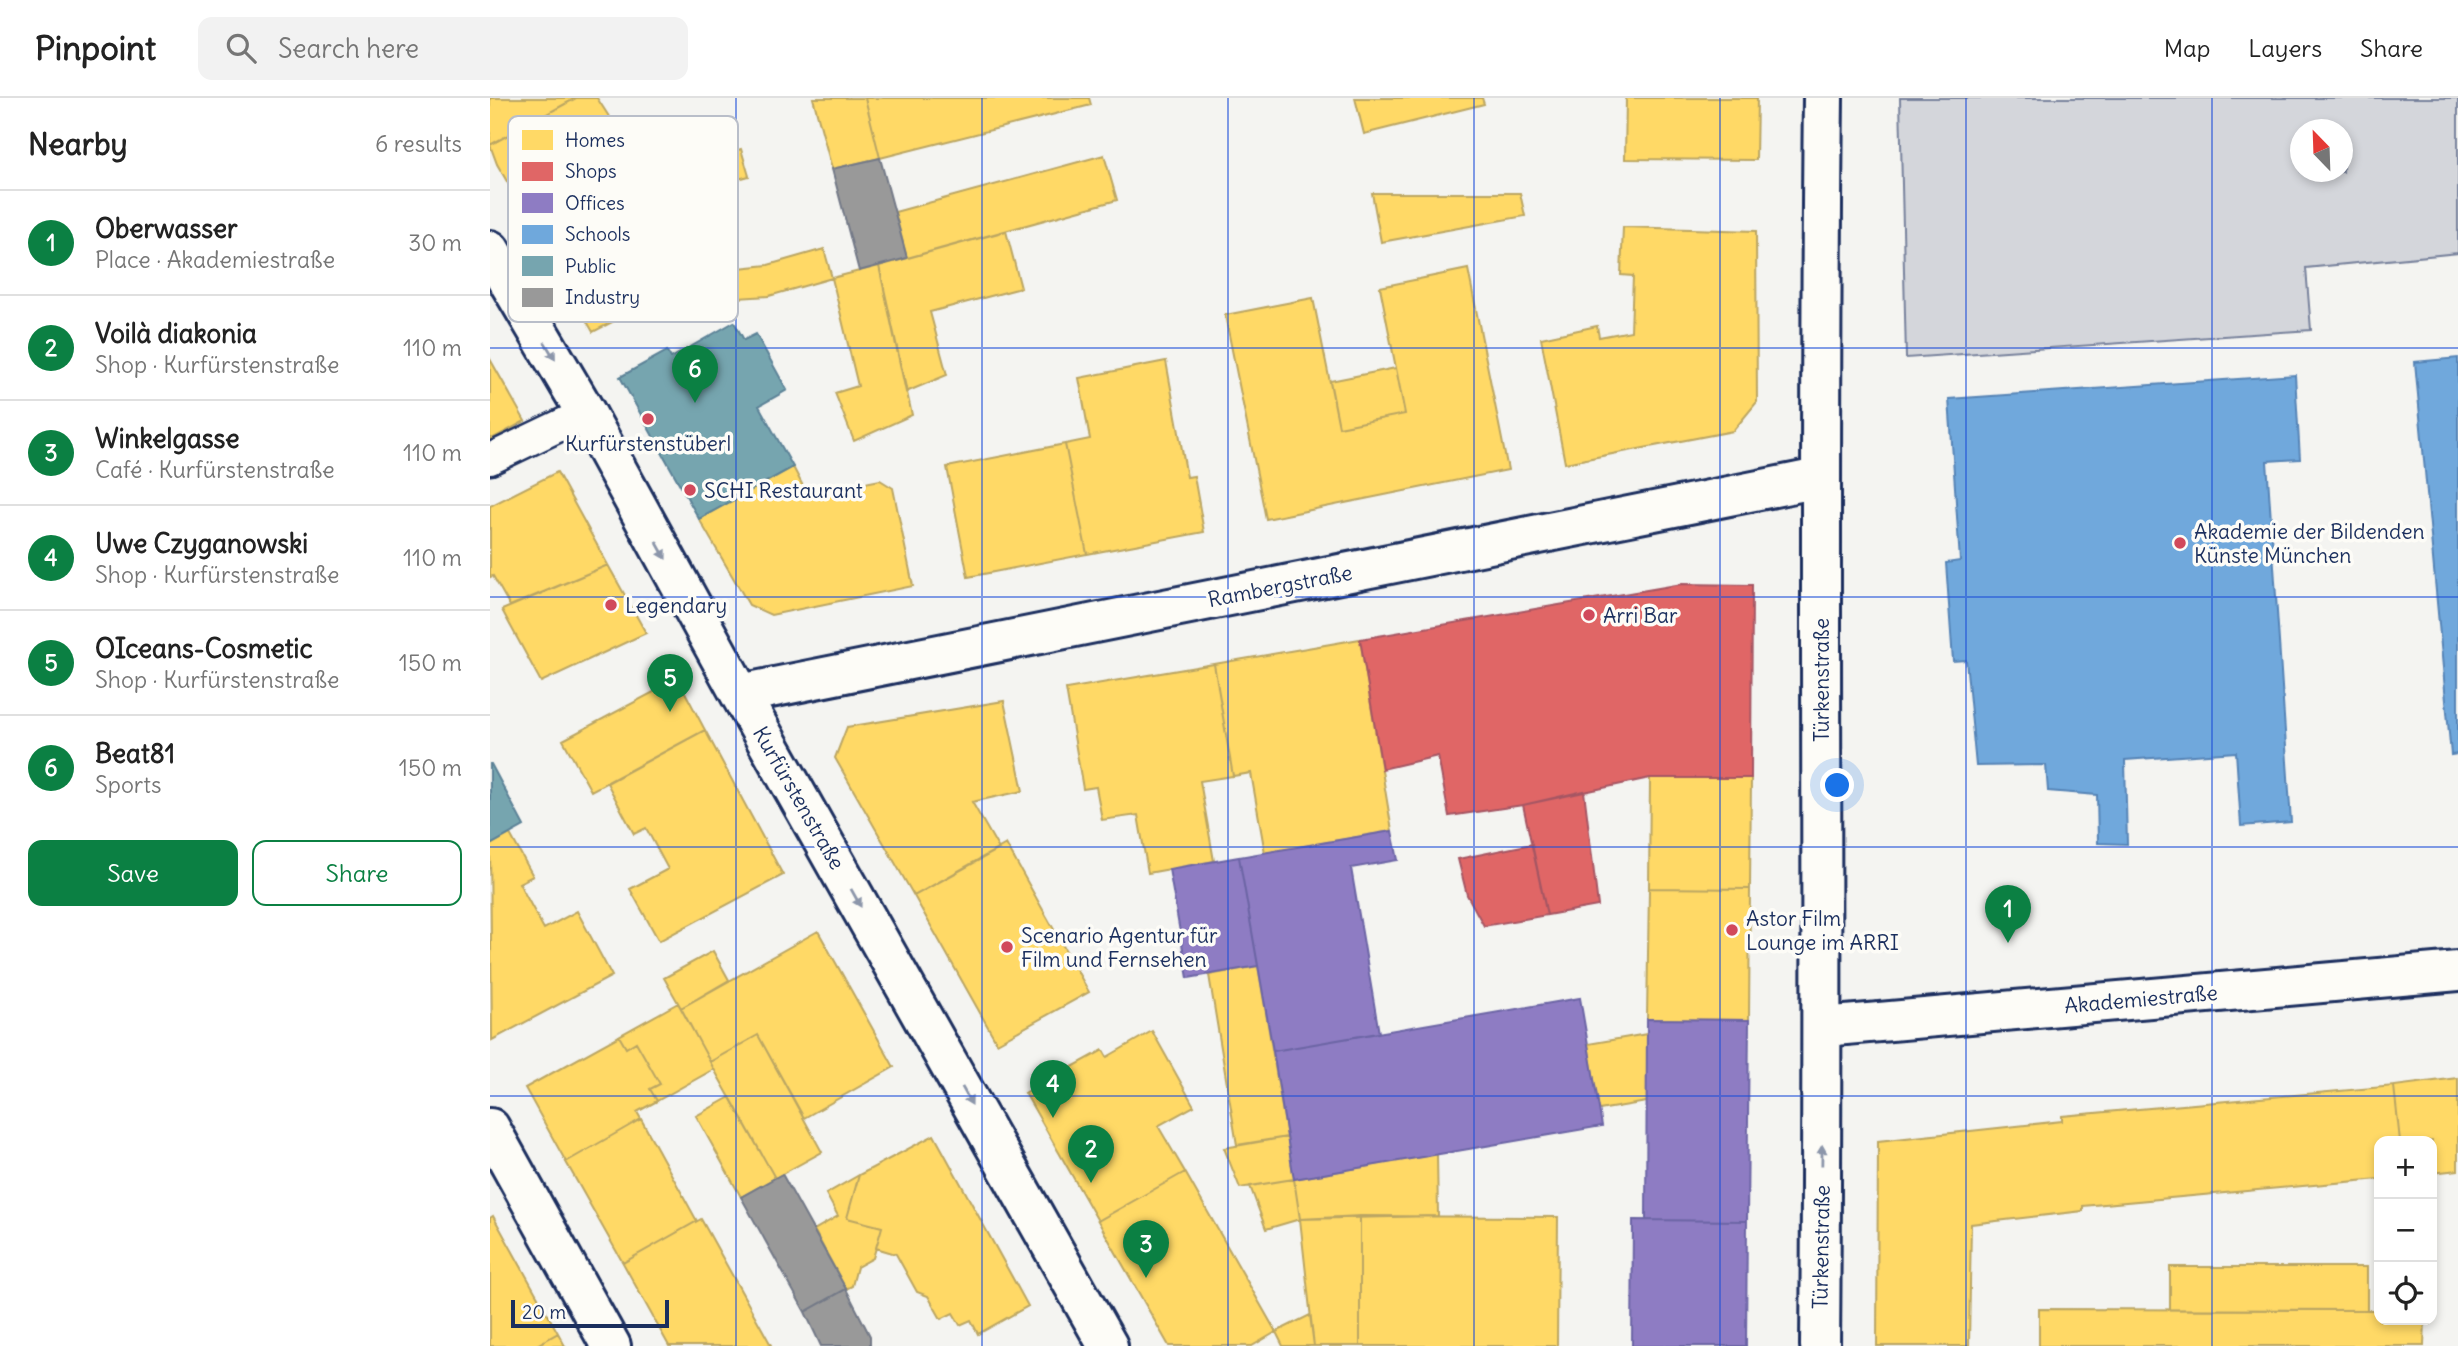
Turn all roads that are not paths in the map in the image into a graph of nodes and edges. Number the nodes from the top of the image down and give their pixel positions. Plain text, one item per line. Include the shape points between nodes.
1 (1824, 98) edge
2 (490, 250) edge
3 (508, 281) edge
4 (532, 322) edge
5 (586, 413) junction
6 (490, 459) edge
7 (1819, 478) junction
8 (740, 694) junction
9 (2458, 971) edge
10 (1823, 1027) junction
11 (490, 1128) edge
12 (611, 1346) edge
13 (1108, 1346) edge
14 (1819, 1346) edge

1 - 7 street, Türkenstraße
2 -> 3 street, Kurfürstenstraße
4 -> 5 street, Kurfürstenstraße
5 - 6 lane
5 -> 8 street, Kurfürstenstraße
7 - 8 street, Rambergstraße
7 - 10 street, Türkenstraße
8 -> 13 street, Kurfürstenstraße
9 - 10 street, Akademiestraße
14 -> 10 street, Türkenstraße
11 - 12 street

